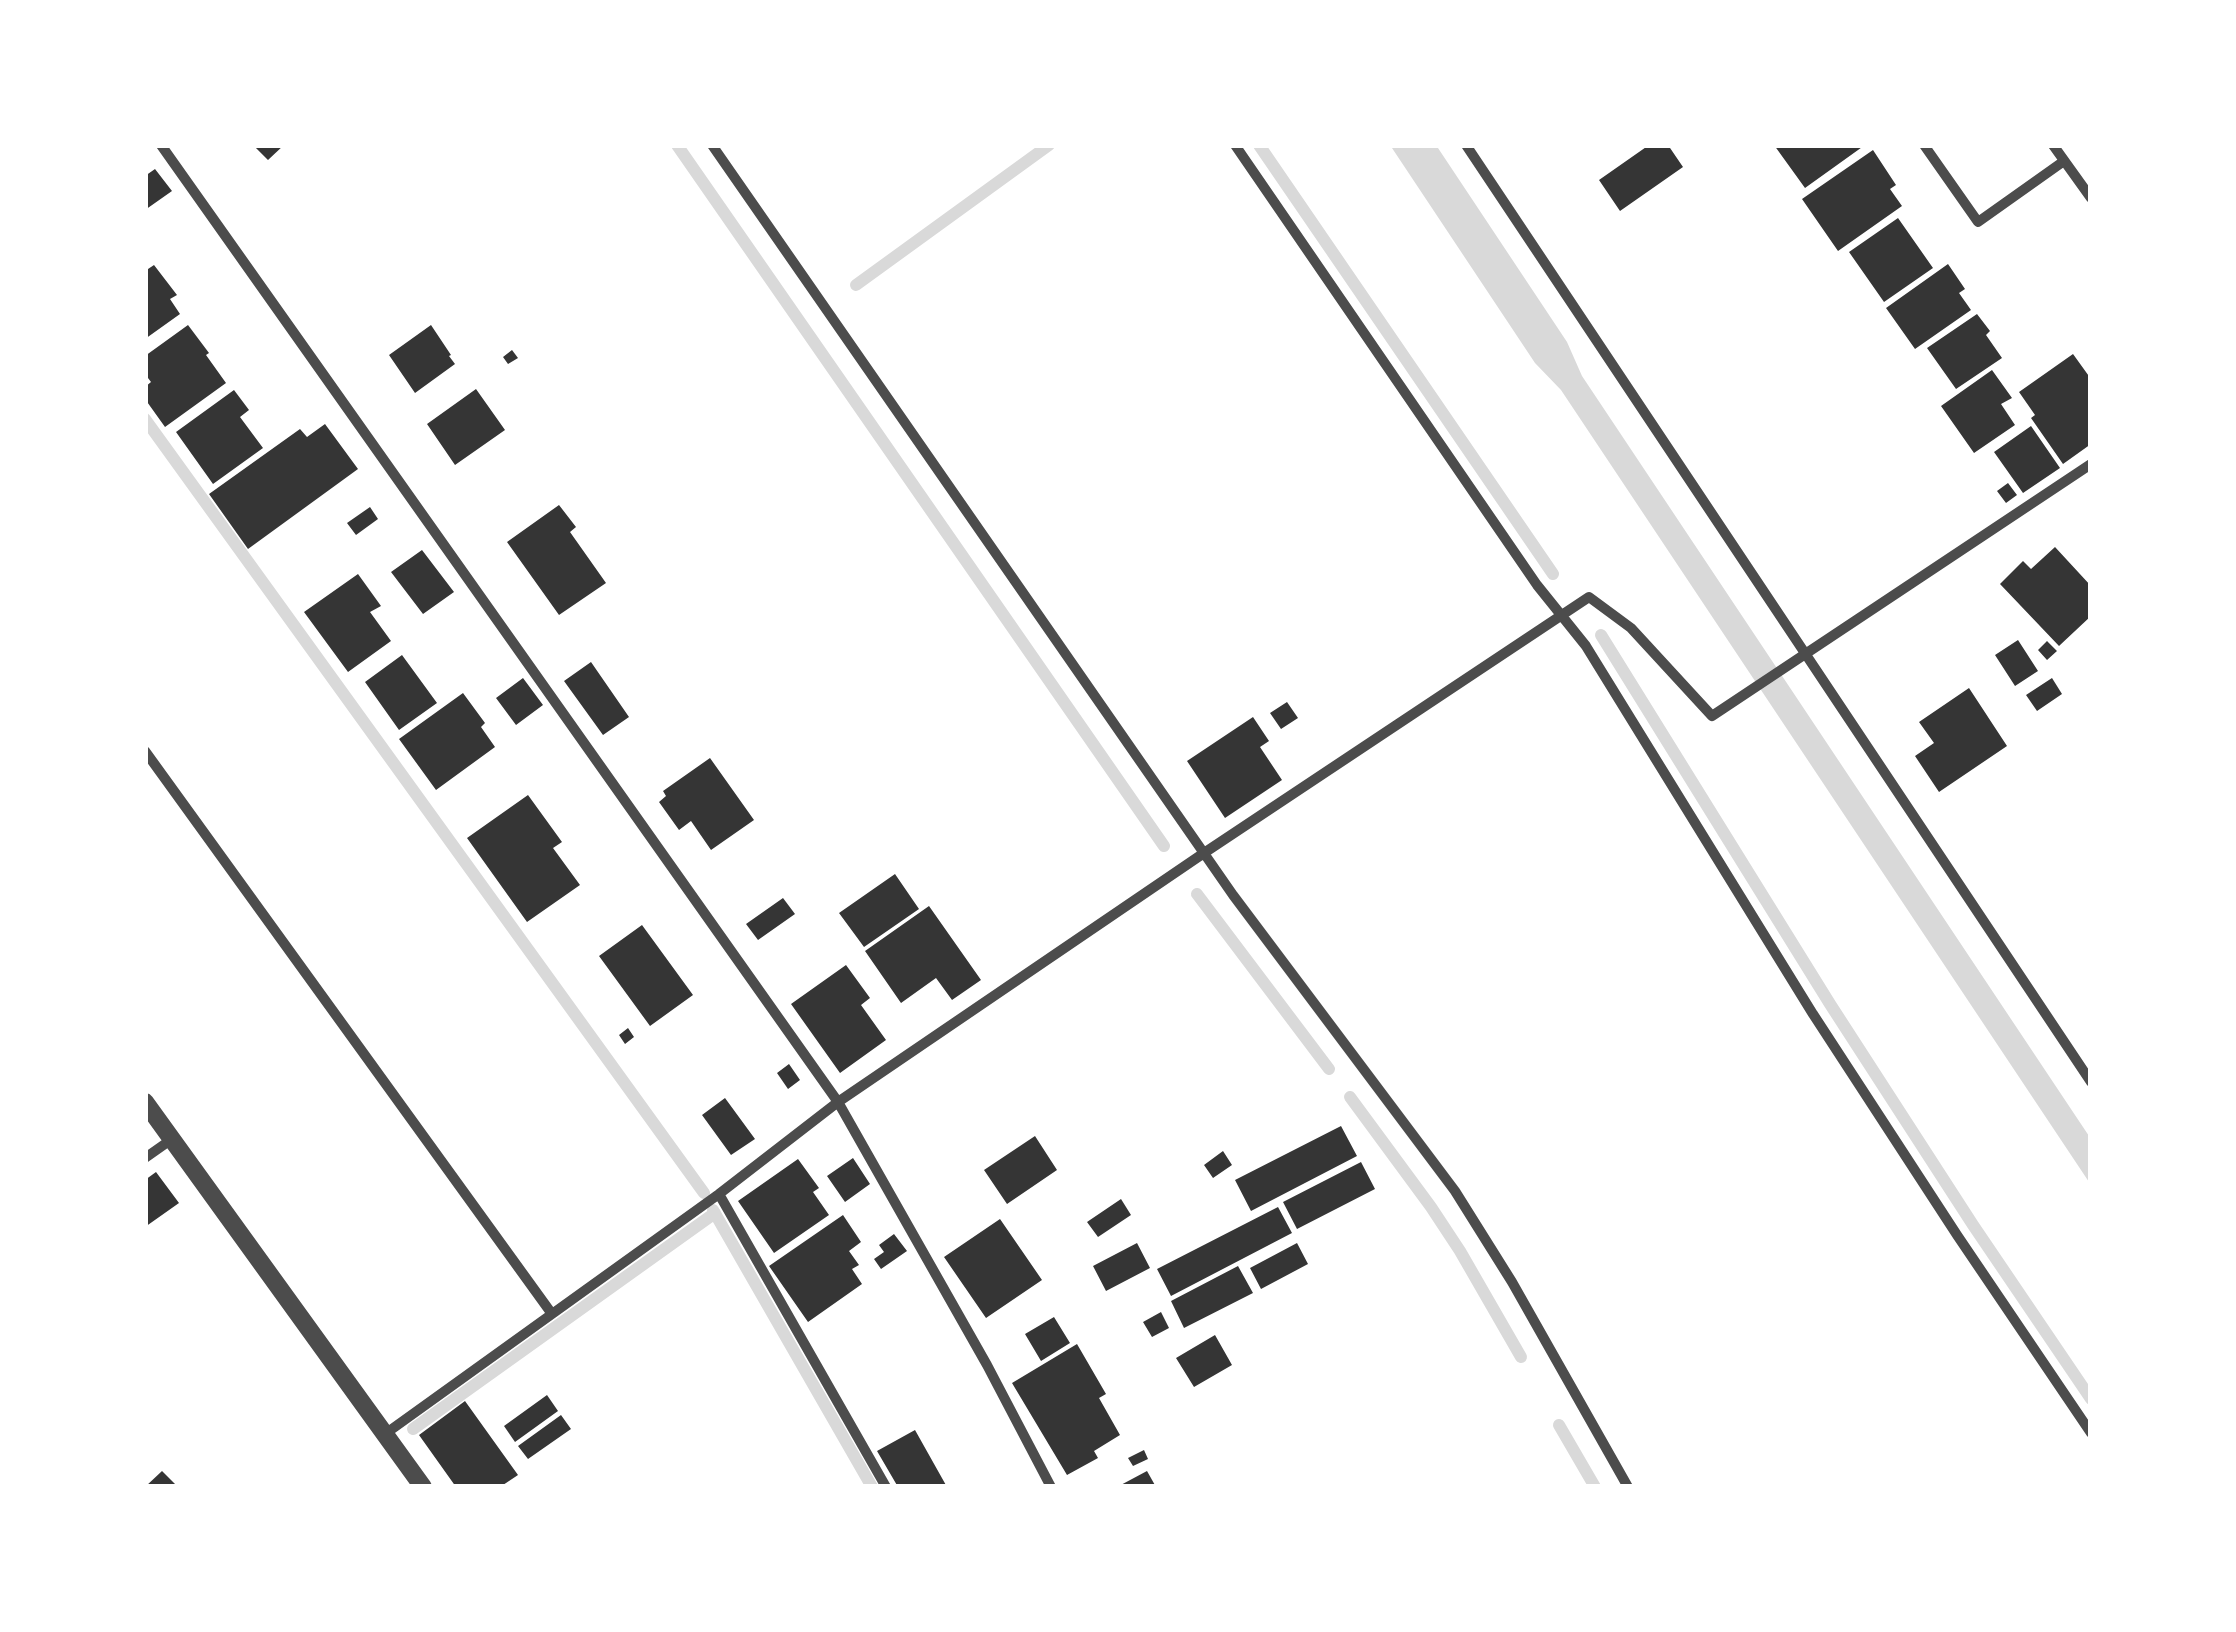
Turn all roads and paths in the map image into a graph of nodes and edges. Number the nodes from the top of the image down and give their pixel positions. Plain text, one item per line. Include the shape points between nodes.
1 (160, 145) edge
2 (712, 145) edge
3 (1236, 145) edge
4 (1466, 145) edge
5 (1924, 145) edge
6 (2053, 145) edge
7 (2064, 160) junction
8 (2091, 198) edge
9 (2091, 464) edge
10 (1562, 616) junction
11 (1806, 654) junction
12 (145, 751) edge
13 (1204, 853) junction
14 (2091, 1082) edge
15 (145, 1102) edge
16 (838, 1102) junction
17 (172, 1139) junction
18 (145, 1158) edge
19 (720, 1194) junction
20 (552, 1314) junction
21 (2091, 1433) edge
22 (384, 1434) junction
23 (423, 1487) edge
24 (886, 1487) edge
25 (1051, 1487) edge
26 (1628, 1487) edge

1 - 16 street
2 - 13 street
3 - 10 street
4 - 11 street
5 - 7 street via 1978,222
6 - 7 street
7 - 8 street
9 - 11 street
10 - 11 street via 1589,597 1631,628 1712,716
10 - 13 street
10 - 21 street via 1813,1014
11 - 14 street
12 - 20 street
13 - 16 street
13 - 26 street via 1455,1191
15 - 17 street
16 - 19 street
16 - 25 street
17 - 18 street
17 - 22 street
19 - 20 street
19 - 24 street
20 - 22 street
22 - 23 street

